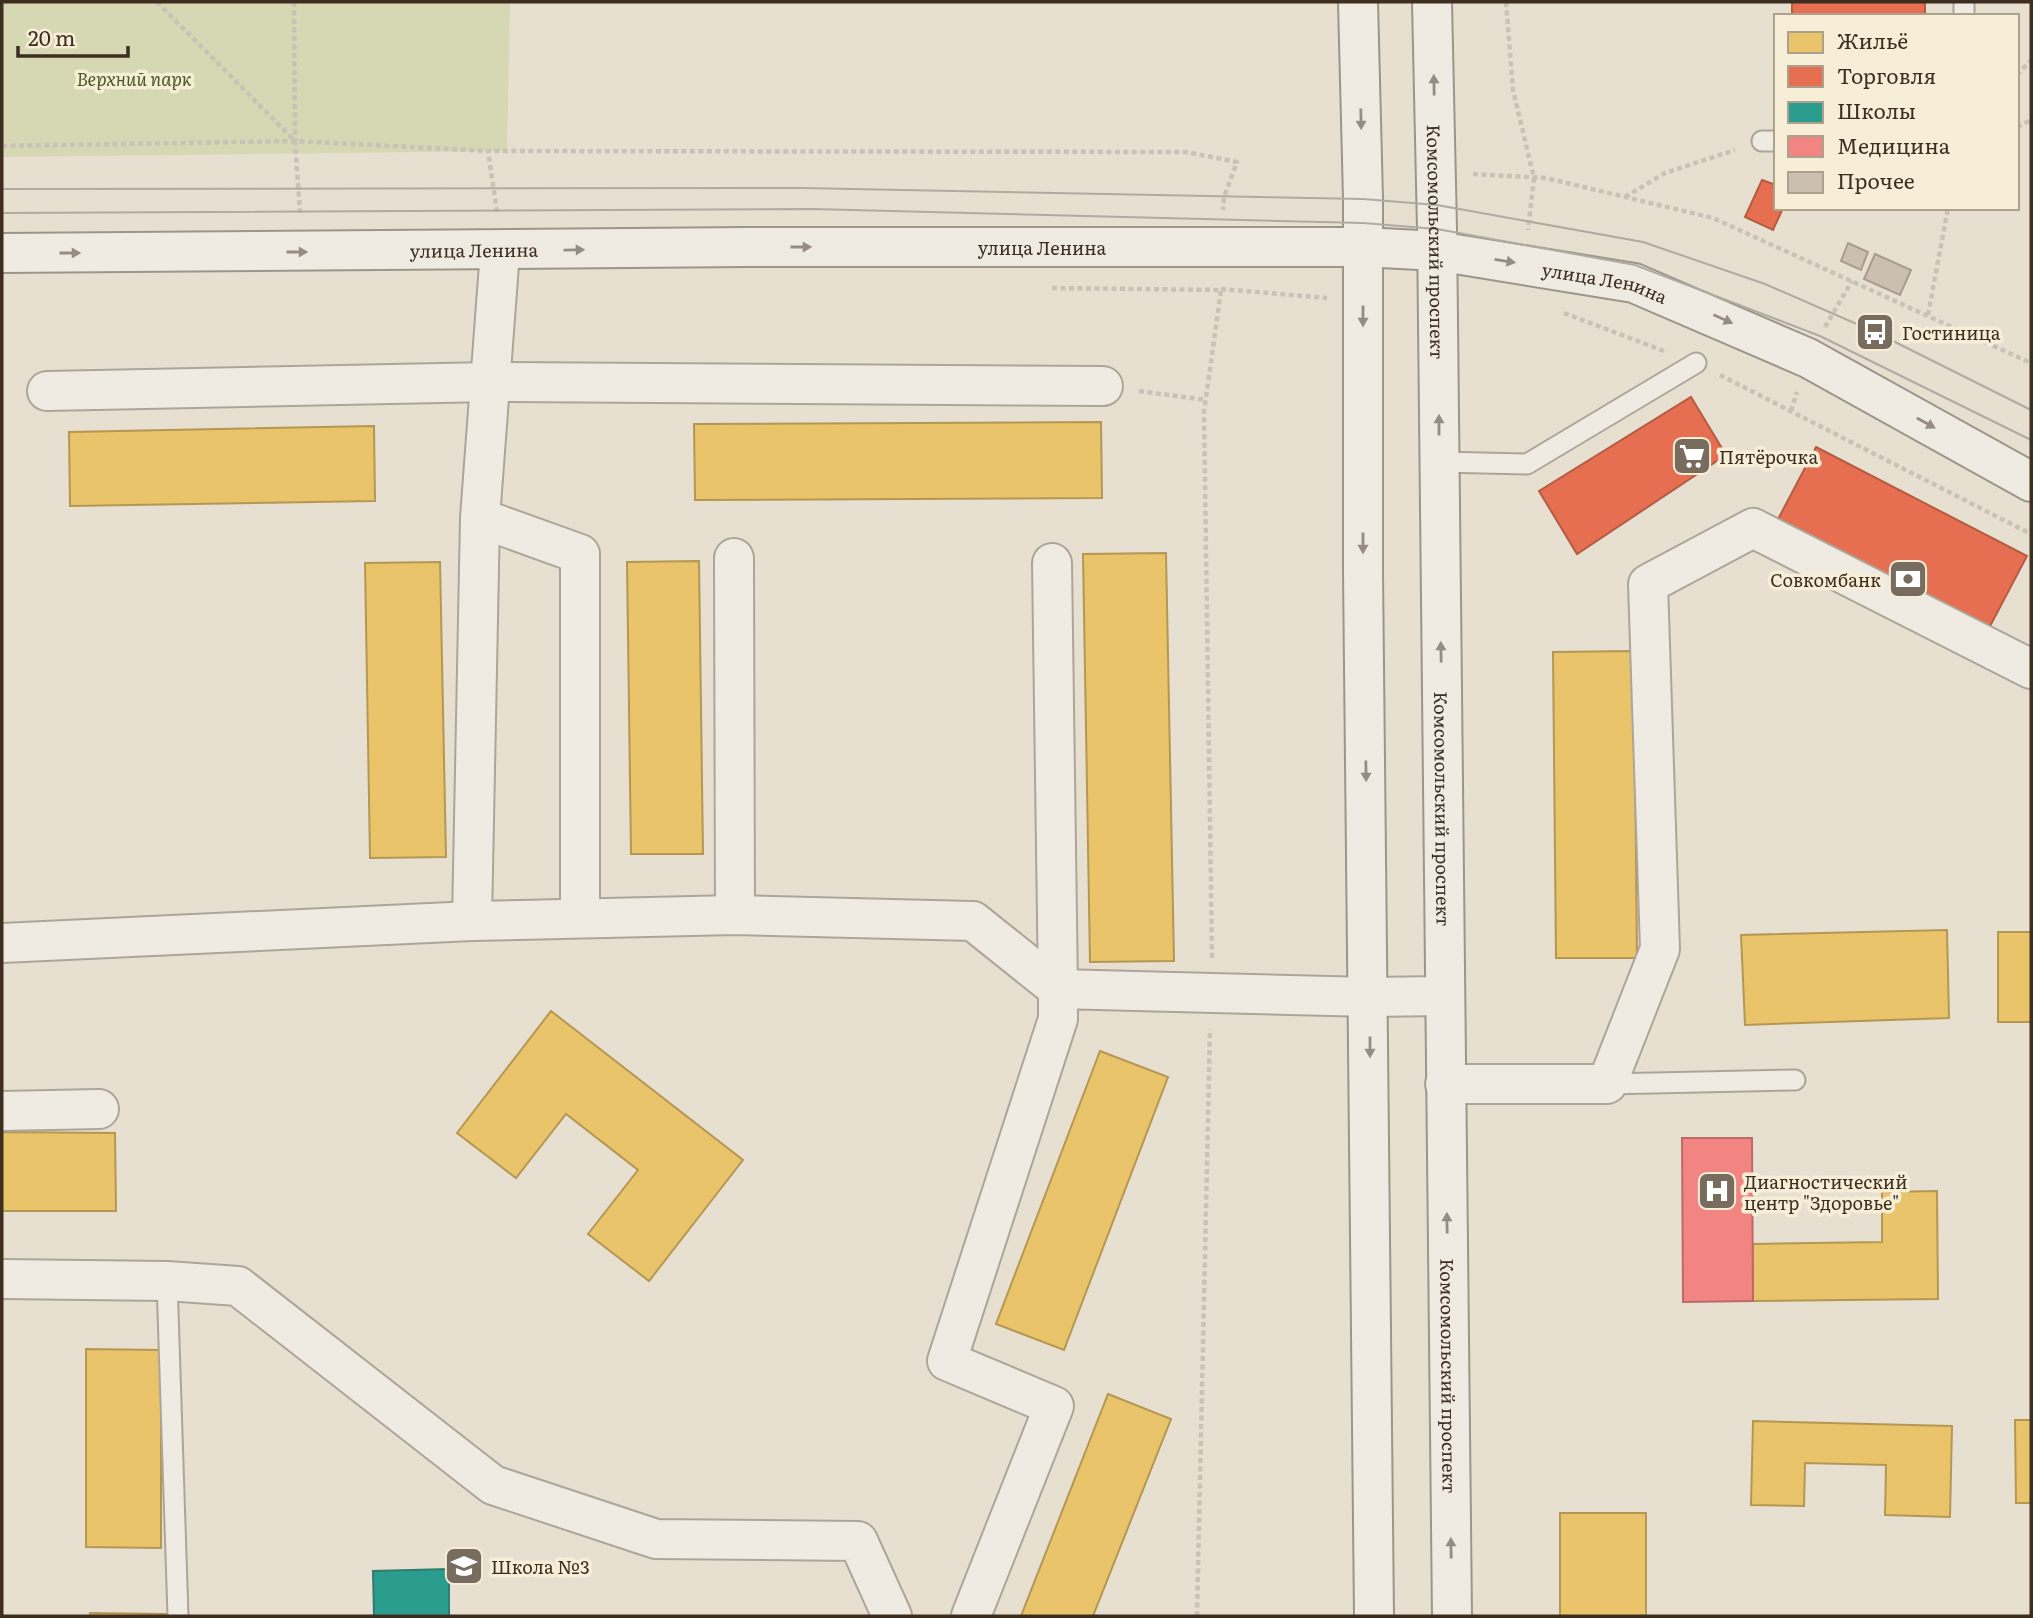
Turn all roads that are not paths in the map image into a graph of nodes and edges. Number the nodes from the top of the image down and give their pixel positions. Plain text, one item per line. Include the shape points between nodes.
1 (1358, 2) edge
2 (1432, 2) edge
3 (1363, 247) junction
4 (500, 251) junction
5 (1437, 251) junction
6 (2, 253) edge
7 (1696, 363) road end
8 (491, 382) junction
9 (1103, 386) road end
10 (47, 391) dead end
11 (1439, 462) junction
12 (2031, 482) edge
13 (480, 518) junction
14 (734, 558) dead end
15 (1052, 562) dead end
16 (2031, 669) edge
17 (735, 915) junction
18 (580, 918) junction
19 (472, 921) junction
20 (2, 943) edge
21 (1058, 989) junction
22 (1444, 996) junction
23 (1369, 997) junction
24 (1795, 1080) dead end
25 (1445, 1084) junction
26 (1607, 1084) junction
27 (99, 1109) dead end
28 (2, 1111) edge
29 (2, 1279) edge
30 (167, 1281) junction
31 (178, 1616) edge
32 (892, 1616) edge
33 (971, 1616) edge
34 (1374, 1616) edge
35 (1452, 1616) edge

1 -> 3 street
5 -> 2 street, Комсомольский проспект
4 -> 3 street, улица Ленина
3 - 5 street, улица Ленина
3 -> 23 street
6 -> 4 street, улица Ленина
4 - 8 street
11 -> 5 street, Комсомольский проспект
5 -> 12 street, улица Ленина via 1634,283 1808,358
7 - 11 lane via 1527,464
8 - 9 street
8 - 10 street
8 - 13 street
22 -> 11 street, Комсомольский проспект
13 - 18 street via 580,554
13 - 19 street
14 - 17 street
15 - 21 street
16 - 26 street via 1753,528 1648,584 1660,949
17 - 18 street
17 - 21 street via 973,921
18 - 19 street
19 - 20 street
21 - 23 street
21 - 33 street via 1058,1019 947,1361 1054,1406
22 - 23 street
22 - 25 street, Комсомольский проспект
23 -> 34 street
24 - 26 lane
25 - 26 street
35 -> 25 street, Комсомольский проспект
27 - 28 street
29 - 30 street
30 - 31 lane
30 - 32 street via 238,1286 493,1485 656,1539 858,1541

